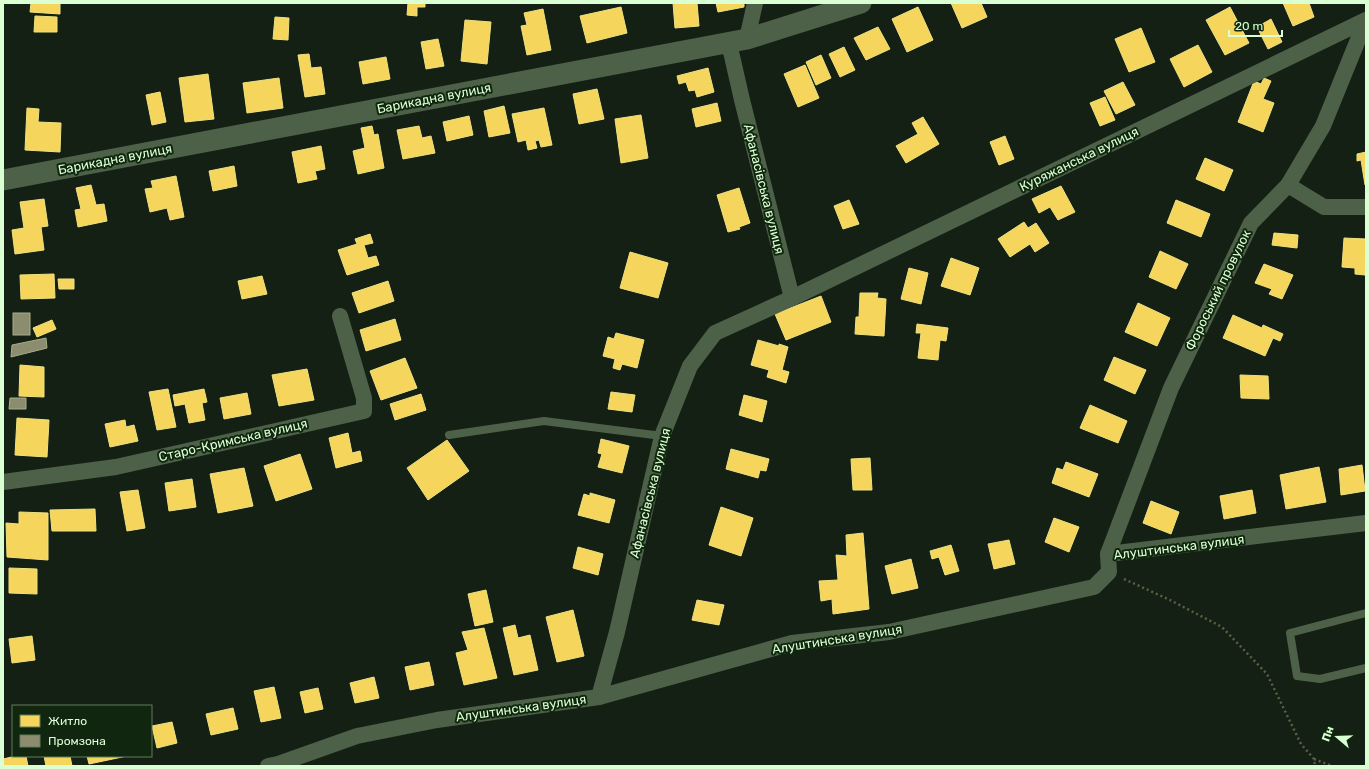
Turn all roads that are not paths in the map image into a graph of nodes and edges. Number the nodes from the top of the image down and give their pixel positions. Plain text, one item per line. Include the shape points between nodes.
1 (755, 3) edge
2 (861, 3) edge
3 (1366, 20) edge
4 (738, 41) junction
5 (3, 180) edge
6 (1288, 185) junction
7 (1366, 208) edge
8 (792, 298) junction
9 (340, 316) dead end
10 (450, 435) dead end
11 (662, 436) junction
12 (3, 482) edge
13 (1366, 523) edge
14 (1108, 554) junction
15 (1366, 613) edge
16 (1366, 668) edge
17 (599, 696) junction
18 (268, 766) edge

1 - 4 street, Афанасівська вулиця
2 - 4 street, Барикадна вулиця
3 - 6 street, Фороський провулок via 1323,126
3 - 8 street, Куряжанська вулиця
4 - 5 street, Барикадна вулиця
4 - 8 street, Афанасівська вулиця via 742,100
6 - 7 street via 1324,207
6 - 14 street, Фороський провулок via 1251,223 1171,388
8 - 11 street, Афанасівська вулиця via 714,333 690,366
9 - 12 street, Старо-Кримська вулиця via 364,398 364,411 116,467
10 - 11 lane via 544,421
11 - 17 street, Афанасівська вулиця via 617,632
13 - 14 street, Алуштинська вулиця
14 - 17 street, Алуштинська вулиця via 1109,572 1094,587 889,632 792,644
15 - 16 lane via 1290,633 1297,676 1320,678
17 - 18 street, Алуштинська вулиця via 437,720 357,736

